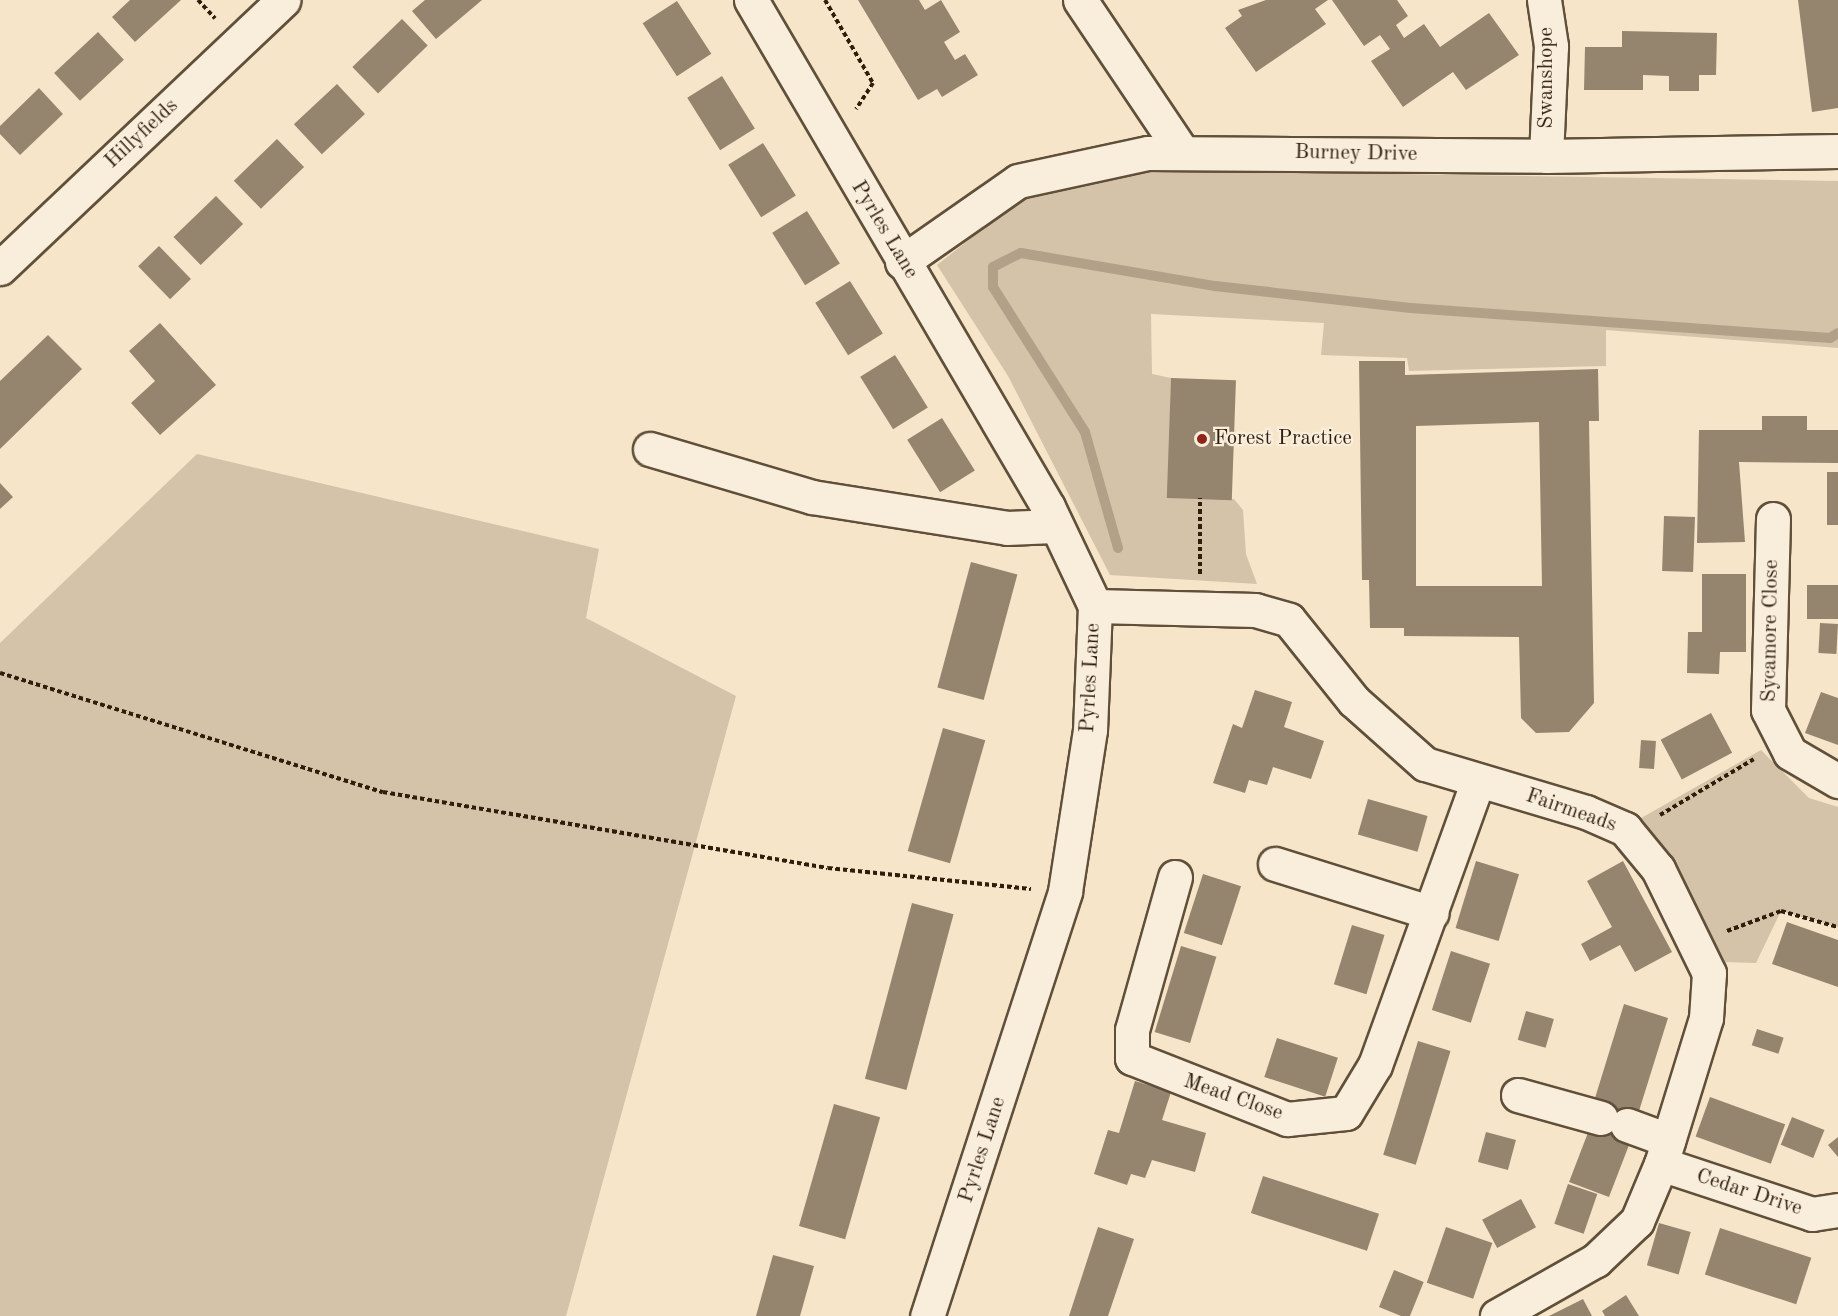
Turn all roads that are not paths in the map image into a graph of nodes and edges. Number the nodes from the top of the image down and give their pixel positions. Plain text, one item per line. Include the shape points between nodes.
1 (283, 0) edge
2 (752, 0) edge
3 (1080, 0) edge
4 (1544, 0) edge
5 (1838, 151) edge
6 (1183, 153) junction
7 (1546, 156) junction
8 (902, 262) junction
9 (0, 268) edge
10 (650, 449) dead end
11 (1773, 519) dead end
12 (1054, 526) junction
13 (1095, 606) junction
14 (1478, 781) junction
15 (1838, 782) edge
16 (1275, 864) dead end
17 (1175, 877) dead end
18 (1432, 913) junction
19 (1518, 1095) dead end
20 (1665, 1152) junction
21 (1838, 1210) edge
22 (927, 1316) edge
23 (1497, 1316) edge

1 - 9 street, Hillyfields
2 - 8 street, Pyrles Lane
3 - 6 street
4 - 7 street, Swanshope via 1551,46
5 - 7 street, Burney Drive
6 - 7 street, Burney Drive
6 - 8 street, Burney Drive via 1148,153 1018,181
8 - 12 street, Pyrles Lane
10 - 12 street via 812,497 1008,528
11 - 15 street, Sycamore Close via 1768,710 1782,743
12 - 13 street, Pyrles Lane
13 - 14 street, Fairmeads via 1255,610 1289,620 1354,701 1425,764
13 - 22 street, Pyrles Lane via 1090,730 1065,892
14 - 18 street, Mead Close
14 - 20 street, Fairmeads via 1586,812 1628,834 1658,869 1696,942 1709,973 1706,1018
16 - 18 street
17 - 18 street, Mead Close via 1132,1030 1131,1058 1287,1119 1346,1113 1375,1065
19 - 20 street, Cedar Drive via 1614,1121
20 - 21 street, Cedar Drive via 1812,1214
20 - 23 street, Fairmeads via 1637,1221 1596,1260

